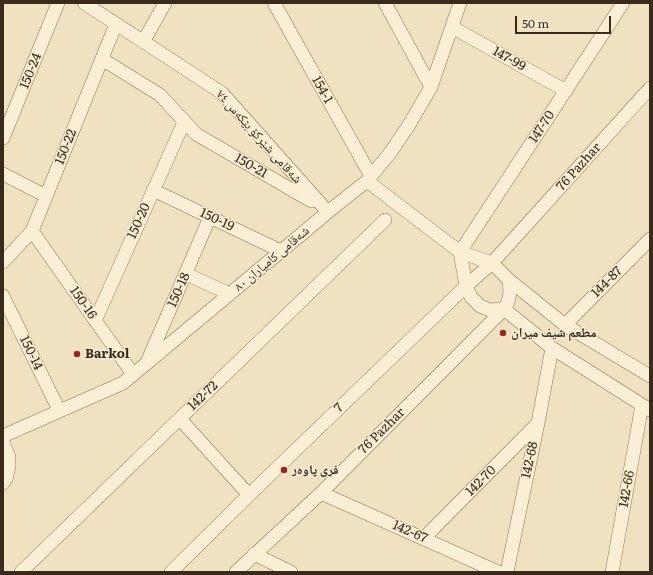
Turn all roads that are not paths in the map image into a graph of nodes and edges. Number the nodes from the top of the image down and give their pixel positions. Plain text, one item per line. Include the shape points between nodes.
1 (58, 3) edge
2 (84, 3) edge
3 (165, 3) edge
4 (274, 3) edge
5 (385, 3) edge
6 (460, 3) edge
7 (623, 3) edge
8 (116, 24) junction
9 (452, 27) junction
10 (143, 42) junction
11 (102, 59) junction
12 (431, 87) junction
13 (650, 88) edge
14 (566, 91) junction
15 (184, 122) junction
16 (3, 138) edge
17 (3, 174) edge
18 (369, 179) junction
19 (153, 190) junction
20 (46, 196) junction
21 (325, 209) junction
22 (210, 217) junction
23 (385, 220) dead end
24 (32, 231) junction
25 (650, 240) edge
26 (507, 246) joint
27 (281, 251) junction
28 (460, 252) junction
29 (3, 262) edge
30 (492, 263) junction
31 (186, 274) junction
32 (509, 280) junction
33 (466, 286) junction
34 (230, 294) junction
35 (3, 296) edge
36 (504, 309) junction
37 (95, 321) junction
38 (565, 325) junction
39 (552, 348) junction
40 (146, 364) junction
41 (133, 374) junction
42 (650, 376) edge
43 (646, 408) edge
44 (59, 410) junction
45 (180, 419) junction
46 (538, 423) junction
47 (3, 436) edge
48 (3, 442) edge
49 (3, 484) edge
50 (321, 493) junction
51 (249, 495) junction
52 (424, 539) junction
53 (254, 554) junction
54 (21, 572) edge
55 (171, 572) edge
56 (236, 572) edge
57 (292, 572) edge
58 (498, 572) edge
59 (507, 572) edge
60 (612, 572) edge

1 - 16 street, 150-24
2 - 8 street, شەقامی شێرکۆ بێکەس ٧٤
3 - 10 street
4 - 18 street, 154-1
5 - 12 street
6 - 9 street, شەقامی کامیاران ٨٠
7 - 14 street, 147-70
8 - 10 street, شەقامی شێرکۆ بێکەس ٧٤
8 - 11 street, 150-22
9 - 12 street, شەقامی کامیاران ٨٠
9 - 14 street, 147-99
10 - 21 street, شەقامی شێرکۆ بێکەس ٧٤ via 222,93
11 - 15 street, 150-21 via 160,95
11 - 20 street, 150-22
12 - 18 street, شەقامی کامیاران ٨٠ via 409,125
13 - 26 street, 76 Pazhar
14 - 28 street, 147-70
15 - 19 street, 150-20
15 - 21 street, 150-21 via 196,134
17 - 20 street
18 - 21 street, شەقامی کامیاران ٨٠
18 - 28 street
19 - 22 street, 150-19
19 - 37 street, 150-20
20 - 24 street, 150-22
21 - 27 street, شەقامی کامیاران ٨٠
22 - 27 street, 150-19
22 - 31 street, 150-18
23 - 45 street, 142-72
24 - 29 street, 150-22
24 - 37 street, 150-16
25 - 38 street, 144-87
26 - 30 street, 7
27 - 34 street, شەقامی کامیاران ٨٠
28 - 30 street
28 - 33 street
30 - 32 street
30 - 33 street, 7
31 - 34 street
31 - 40 street, 150-18
32 - 36 street, 76 Pazhar via 510,292
32 - 38 street
33 - 36 street via 471,297 480,306 490,310
33 - 51 street, 7
34 - 40 street, شەقامی کامیاران ٨٠
35 - 44 street, 150-14
36 - 39 street
36 - 50 street, 76 Pazhar
37 - 41 street, 150-16
38 - 42 street
39 - 43 street
39 - 46 street, 142-68
40 - 41 street, شەقامی کامیاران ٨٠
41 - 44 street, شەقامی کامیاران ٨٠ via 123,383
43 - 60 street, 142-66
44 - 47 street, شەقامی کامیاران ٨٠
45 - 51 street
45 - 54 street, 142-72
46 - 52 street, 142-70
46 - 59 street, 142-68
48 - 49 street via 9,457 8,473
50 - 52 street, 142-67
50 - 53 street, 76 Pazhar
51 - 55 street, 7
52 - 58 street, 142-67
53 - 56 street, 76 Pazhar
53 - 57 street

